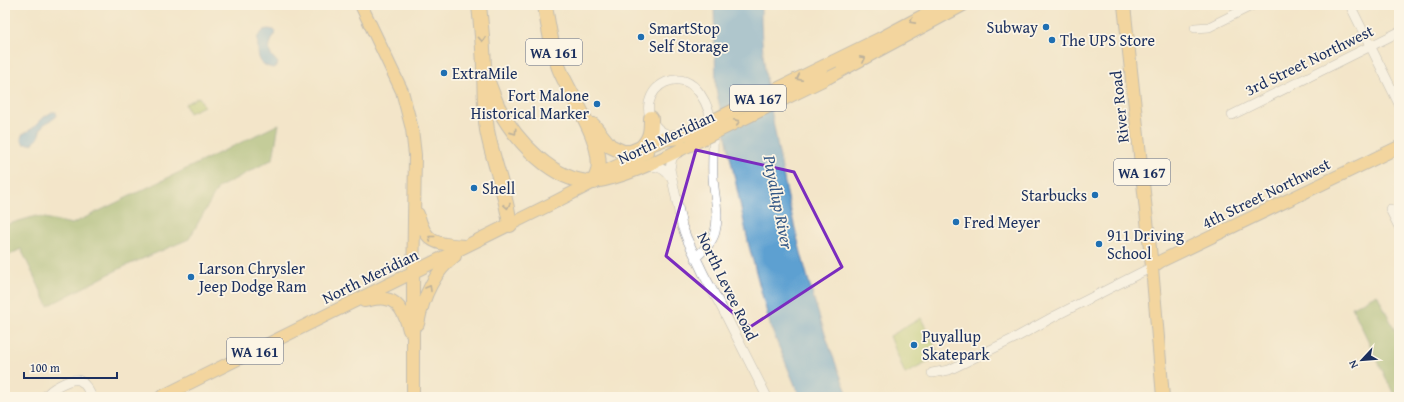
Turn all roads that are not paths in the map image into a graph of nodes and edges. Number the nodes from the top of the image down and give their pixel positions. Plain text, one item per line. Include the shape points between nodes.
1 (361, 5) edge
2 (479, 5) edge
3 (545, 5) edge
4 (944, 5) edge
5 (964, 5) edge
6 (1124, 5) edge
7 (1254, 5) edge
8 (1350, 5) edge
9 (1195, 28) dead end
10 (1399, 32) edge
11 (1370, 46) junction
12 (484, 72) junction
13 (573, 96) junction
14 (1399, 104) edge
15 (1232, 115) dead end
16 (651, 118) junction
17 (683, 142) junction
18 (1399, 147) edge
19 (642, 148) junction
20 (645, 166) junction
21 (594, 182) junction
22 (674, 185) junction
23 (415, 201) junction
24 (1390, 209) dead end
25 (510, 225) junction
26 (1399, 227) edge
27 (468, 246) junction
28 (696, 258) junction
29 (1152, 267) junction
30 (413, 272) junction
31 (349, 304) junction
32 (413, 352) junction
33 (413, 373) junction
34 (932, 373) dead end
35 (45, 397) edge
36 (92, 397) edge
37 (161, 397) edge
38 (413, 397) edge
39 (767, 397) edge
40 (1163, 397) edge

1 - 23 main road via 397,78 408,108 414,148
2 -> 12 highway
3 - 13 highway, WA 161 via 553,50
4 -> 17 main road, North Meridian / WA 167, bridge
17 -> 5 main road, North Meridian / WA 167, bridge via 829,77
6 - 29 main road, River Road / WA 167
7 - 9 street via 1209,27
8 - 11 street
10 - 11 street, 3rd Street Northwest
11 - 14 street
11 - 15 street, 3rd Street Northwest
12 -> 21 highway, WA 167 via 498,106 516,135 530,150 555,171 583,182
12 -> 25 highway via 487,128 503,186
13 - 19 highway, WA 167 via 610,146 623,152
13 - 21 highway, WA 161 via 598,155 598,170
16 - 17 street via 661,131
16 - 19 highway via 650,138
16 - 28 street via 649,105 653,93 663,84 676,80 688,83 699,91 707,108 713,132 713,178 718,211 713,239
17 - 19 highway, WA 167 via 663,139
17 - 20 main road, North Meridian / WA 167
17 - 21 main road, North Meridian via 606,171
17 - 22 street, North Levee Road via 670,162
18 - 29 main road, 4th Street Northwest
20 - 21 main road, North Meridian / WA 167 via 611,180
20 - 22 street via 663,169
21 - 25 main road, North Meridian / WA 161
22 - 28 street, North Levee Road via 682,226
27 -> 23 main road via 444,245 431,239 422,228
23 - 30 main road
24 - 26 street
25 - 27 main road, North Meridian / WA 161
27 - 30 main road, North Meridian / WA 161
32 -> 27 main road via 427,290 440,270
28 - 39 street, North Levee Road
29 - 34 street, 4th Street Northwest via 1009,341 948,370
29 - 40 main road, River Road / WA 167
30 - 31 main road, North Meridian / WA 161
30 - 32 main road
31 - 33 main road via 384,298 401,310 408,329
31 - 37 main road, North Meridian / WA 161
32 - 33 main road
33 - 38 main road
35 - 36 street via 52,389 77,379 83,382

